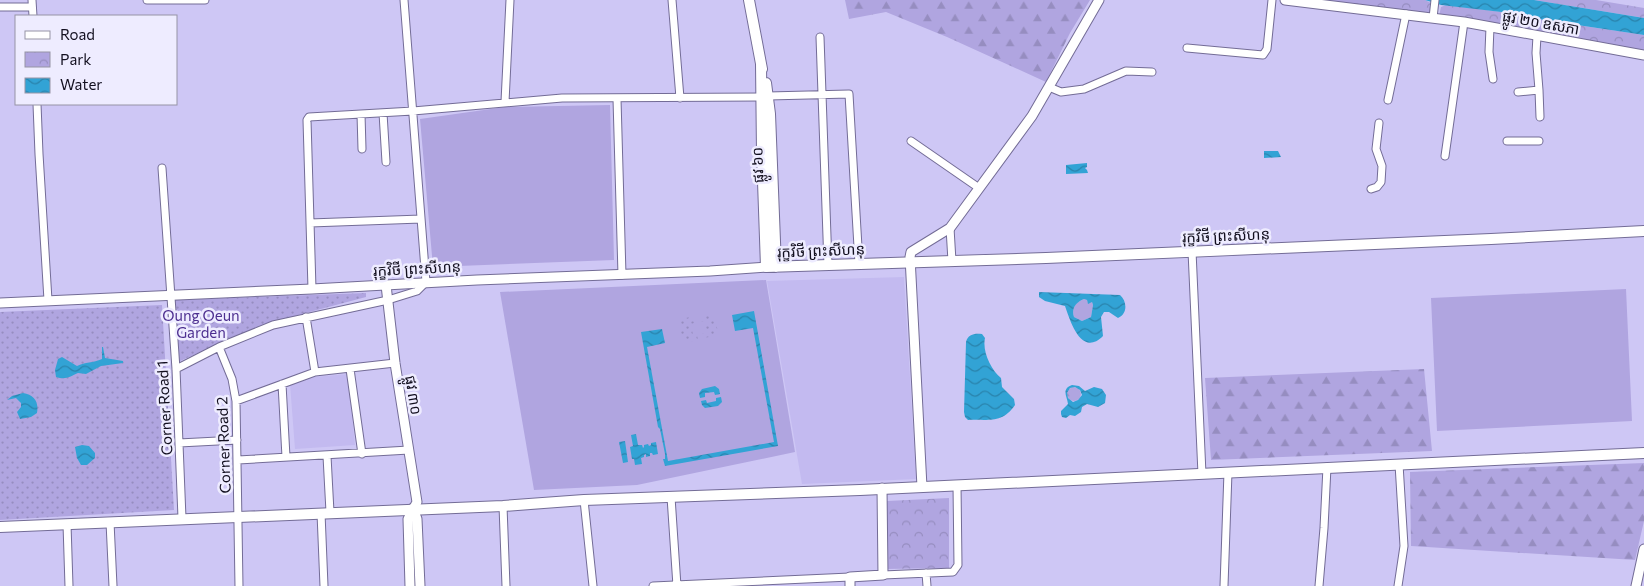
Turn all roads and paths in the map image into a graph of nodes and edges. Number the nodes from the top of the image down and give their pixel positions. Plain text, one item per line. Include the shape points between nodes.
1 (147, 0) edge
2 (205, 0) edge
3 (404, 0) edge
4 (510, 0) edge
5 (672, 0) edge
6 (749, 0) edge
7 (1099, 0) edge
8 (1272, 0) edge
9 (1285, 0) edge
10 (1434, 2) edge
11 (32, 4) edge
12 (0, 7) edge
13 (1406, 14) junction
14 (1433, 18) junction
15 (1464, 22) junction
16 (1490, 27) junction
17 (1537, 36) junction
18 (820, 37) dead end
19 (1187, 48) dead end
20 (1644, 55) edge
21 (1152, 72) dead end
22 (1493, 79) dead end
23 (1049, 87) junction
24 (1539, 90) junction
25 (1518, 92) dead end
26 (765, 96) junction
27 (822, 96) junction
28 (680, 98) junction
29 (617, 99) junction
30 (1388, 100) dead end
31 (505, 102) junction
32 (37, 105) edge
33 (413, 111) junction
34 (382, 113) junction
35 (361, 114) junction
36 (1540, 117) dead end
37 (1379, 123) dead end
38 (911, 141) dead end
39 (1507, 141) dead end
40 (1540, 141) dead end
41 (362, 149) dead end
42 (1445, 156) dead end
43 (386, 162) dead end
44 (162, 168) dead end
45 (979, 188) junction
46 (1371, 189) dead end
47 (421, 219) junction
48 (310, 223) junction
49 (950, 228) junction
50 (1644, 231) edge
51 (1192, 251) junction
52 (952, 261) junction
53 (910, 263) junction
54 (859, 264) junction
55 (828, 265) junction
56 (771, 267) junction
57 (622, 275) junction
58 (426, 282) junction
59 (386, 285) junction
60 (312, 289) junction
61 (170, 295) junction
62 (48, 300) junction
63 (388, 300) junction
64 (0, 303) edge
65 (306, 318) junction
66 (219, 347) junction
67 (396, 363) junction
68 (176, 369) junction
69 (350, 369) junction
70 (316, 372) junction
71 (282, 384) junction
72 (236, 401) junction
73 (237, 440) junction
74 (179, 443) junction
75 (409, 450) junction
76 (1644, 453) edge
77 (362, 454) junction
78 (327, 456) junction
79 (286, 458) junction
80 (238, 460) junction
81 (1399, 464) junction
82 (1327, 467) junction
83 (1228, 472) junction
84 (1202, 474) junction
85 (957, 485) junction
86 (922, 487) junction
87 (882, 488) junction
88 (671, 497) junction
89 (584, 500) junction
90 (503, 506) junction
91 (413, 508) junction
92 (326, 512) junction
93 (238, 516) junction
94 (182, 518) junction
95 (110, 522) junction
96 (67, 524) junction
97 (0, 527) edge
98 (1644, 549) edge
99 (926, 573) junction
100 (883, 575) junction
101 (850, 581) edge
102 (760, 584) edge
103 (69, 586) edge
104 (113, 586) edge
105 (239, 586) edge
106 (324, 586) edge
107 (410, 586) edge
108 (420, 586) edge
109 (506, 586) edge
110 (593, 586) edge
111 (653, 586) edge
112 (677, 586) edge
113 (927, 586) edge
114 (1224, 586) edge
115 (1319, 586) edge
116 (1398, 586) edge
117 (1636, 586) edge

1 - 2 street
3 - 33 street
4 - 31 street
5 - 28 street
6 - 26 main road, ផ្លូវ ៦០
7 - 23 street
8 - 19 street via 1267,49 1263,55
9 - 13 street, ផ្លូវ ២០ ឧសភា
10 - 14 street
11 - 12 street
13 - 14 street, ផ្លូវ ២០ ឧសភា
13 - 30 street
14 - 15 street, ផ្លូវ ២០ ឧសភា
15 - 16 street, ផ្លូវ ២០ ឧសភា
15 - 42 street
16 - 17 street, ផ្លូវ ២០ ឧសភា
16 - 22 street
17 - 20 street, ផ្លូវ ២០ ឧសភា
17 - 24 street
18 - 27 street
21 - 23 street via 1126,71 1084,89 1061,92
23 - 45 street via 1032,116
24 - 25 street
24 - 36 street
26 - 27 street
26 - 28 street
26 - 56 main road, ផ្លូវ ៦០
27 - 54 street via 849,94
27 - 55 street
28 - 29 street
29 - 31 street
29 - 57 street
31 - 33 street
32 - 62 street
33 - 34 street
33 - 47 street
34 - 35 street
34 - 43 street
35 - 41 street
35 - 48 street via 308,118
37 - 46 street via 1376,149 1382,166 1381,182
38 - 45 street
39 - 40 street
44 - 61 street, Corner Road 1
45 - 49 street
47 - 48 street
47 - 58 street
48 - 60 street
49 - 52 street
49 - 53 street via 912,252
50 - 51 main road, រុក្ខវិថី ព្រះសីហនុ
51 - 52 main road, រុក្ខវិថី ព្រះសីហនុ
51 - 84 street
52 - 53 main road, រុក្ខវិថី ព្រះសីហនុ
53 - 54 main road, រុក្ខវិថី ព្រះសីហនុ
53 - 86 street
54 - 55 main road, រុក្ខវិថី ព្រះសីហនុ
55 - 56 main road, រុក្ខវិថី ព្រះសីហនុ
56 - 57 street, រុក្ខវិថី ព្រះសីហនុ
57 - 58 street, រុក្ខវិថី ព្រះសីហនុ
58 - 59 street, រុក្ខវិថី ព្រះសីហនុ
58 - 63 street via 417,291
59 - 60 street, រុក្ខវិថី ព្រះសីហនុ
59 - 63 street, ផ្លូវ ៣០
60 - 61 street, រុក្ខវិថី ព្រះសីហនុ
61 - 62 street, រុក្ខវិថី ព្រះសីហនុ
61 - 68 street, Corner Road 1
62 - 64 street, រុក្ខវិថី ព្រះសីហនុ
63 - 65 street
63 - 67 street, ផ្លូវ ៣០
65 - 66 street via 273,325
65 - 70 street
66 - 68 street
66 - 72 street, Corner Road 2 via 232,379
67 - 69 street
67 - 75 street, ផ្លូវ ៣០
68 - 74 street, Corner Road 1
69 - 70 street
69 - 77 street
70 - 71 street
71 - 72 street
71 - 79 street
72 - 73 street, Corner Road 2
73 - 74 street
73 - 80 street, Corner Road 2
74 - 94 street, Corner Road 1
75 - 77 street
75 - 91 street, ផ្លូវ ៣០ via 417,502
76 - 81 main road
77 - 78 street
78 - 79 street
78 - 92 street
79 - 80 street
80 - 93 street, Corner Road 2
81 - 82 main road
81 - 116 street via 1404,546
82 - 83 main road
82 - 115 street
83 - 84 main road
83 - 114 street
84 - 85 main road
85 - 86 main road
85 - 99 street via 958,565 953,572
86 - 87 main road
87 - 88 main road
87 - 100 street
88 - 89 main road
88 - 112 street
89 - 90 main road
89 - 110 street
90 - 91 main road
90 - 109 street
91 - 92 main road
91 - 107 street, ផ្លូវ ៣០ via 408,519
91 - 108 street, ផ្លូវ ៣០ via 417,519
92 - 93 main road
92 - 106 street
93 - 94 main road
93 - 105 street, Corner Road 2
94 - 95 main road
95 - 96 main road
95 - 104 street
96 - 97 main road
96 - 103 street
98 - 117 street
99 - 100 street
99 - 113 street
100 - 101 street
101 - 102 street
102 - 112 street
111 - 112 street

